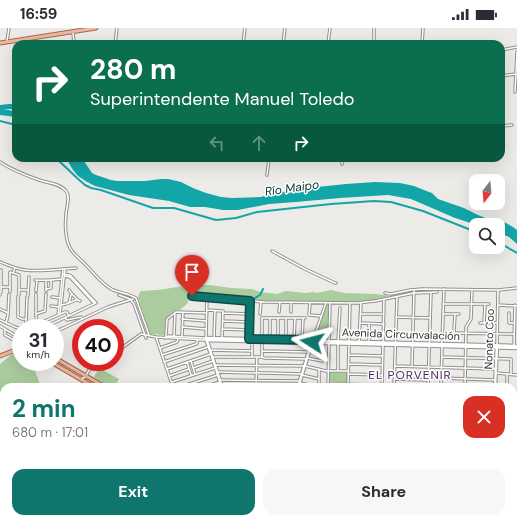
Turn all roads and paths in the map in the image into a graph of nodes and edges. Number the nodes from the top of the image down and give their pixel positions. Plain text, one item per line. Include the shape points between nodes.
1 (9, 28) edge
2 (96, 28) edge
3 (117, 28) edge
4 (245, 28) edge
5 (285, 28) edge
6 (330, 28) edge
7 (374, 28) edge
8 (423, 28) edge
9 (73, 32) junction
10 (12, 40) edge
11 (14, 40) edge
12 (74, 40) edge
13 (116, 40) edge
14 (244, 40) edge
15 (284, 40) edge
16 (328, 40) edge
17 (374, 40) edge
18 (422, 40) edge
19 (7, 41) junction
20 (0, 42) edge
21 (517, 47) edge
22 (505, 49) edge
23 (517, 52) edge
24 (516, 74) junction
25 (505, 75) edge
26 (515, 92) dead end
27 (512, 125) dead end
28 (505, 126) edge
29 (0, 162) edge
30 (269, 162) edge
31 (267, 175) dead end
32 (272, 251) dead end
33 (0, 262) edge
34 (16, 268) junction
35 (76, 268) dead end
36 (64, 269) junction
37 (1, 270) dead end
38 (15, 273) junction
39 (63, 275) junction
40 (29, 277) dead end
41 (62, 279) junction
42 (46, 280) junction
43 (51, 280) junction
44 (336, 282) dead end
45 (1, 287) junction
46 (10, 287) junction
47 (517, 288) edge
48 (444, 289) junction
49 (19, 290) junction
50 (28, 290) junction
51 (69, 290) dead end
52 (414, 290) junction
53 (472, 290) junction
54 (498, 290) junction
55 (46, 291) junction
56 (431, 292) junction
57 (437, 292) dead end
58 (0, 293) edge
59 (414, 293) junction
60 (72, 294) junction
61 (385, 294) dead end
62 (120, 295) dead end
63 (189, 296) dead end
64 (397, 296) junction
65 (52, 297) dead end
66 (125, 297) junction
67 (60, 298) junction
68 (207, 298) junction
69 (76, 299) junction
70 (130, 299) junction
71 (132, 299) dead end
72 (384, 299) junction
73 (60, 301) junction
74 (80, 301) dead end
75 (124, 301) junction
76 (250, 301) junction
77 (261, 302) junction
78 (280, 302) junction
79 (290, 302) junction
80 (310, 302) junction
81 (69, 303) junction
82 (325, 303) junction
83 (330, 303) junction
84 (350, 303) junction
85 (361, 303) junction
86 (443, 304) junction
87 (471, 304) junction
88 (489, 304) dead end
89 (61, 305) junction
90 (485, 305) junction
91 (498, 305) junction
92 (51, 306) dead end
93 (516, 306) edge
94 (59, 307) junction
95 (0, 308) edge
96 (340, 308) dead end
97 (215, 311) junction
98 (175, 312) junction
99 (183, 312) junction
100 (207, 312) junction
101 (223, 312) junction
102 (280, 312) dead end
103 (290, 312) dead end
104 (8, 313) junction
105 (509, 313) dead end
106 (36, 314) junction
107 (250, 314) junction
108 (260, 314) dead end
109 (360, 314) junction
110 (384, 314) junction
111 (443, 314) junction
112 (454, 314) junction
113 (459, 314) dead end
114 (59, 315) junction
115 (321, 316) junction
116 (509, 316) junction
117 (66, 317) junction
118 (396, 317) junction
119 (413, 317) junction
120 (515, 317) junction
121 (270, 318) junction
122 (278, 318) junction
123 (286, 318) junction
124 (295, 318) junction
125 (430, 318) junction
126 (22, 319) edge
127 (26, 319) edge
128 (36, 319) edge
129 (50, 319) edge
130 (62, 319) edge
131 (82, 319) joint
132 (182, 319) junction
133 (0, 320) edge
134 (206, 321) junction
135 (223, 321) junction
136 (6, 322) junction
137 (249, 322) junction
138 (360, 323) junction
139 (480, 323) dead end
140 (484, 323) junction
141 (497, 323) junction
142 (370, 324) junction
143 (384, 324) junction
144 (514, 324) junction
145 (0, 326) edge
146 (12, 326) edge
147 (182, 327) junction
148 (5, 329) junction
149 (206, 329) junction
150 (222, 329) junction
151 (249, 330) junction
152 (10, 332) joint
153 (454, 332) junction
154 (450, 333) dead end
155 (466, 333) junction
156 (497, 334) junction
157 (514, 334) junction
158 (145, 335) junction
159 (8, 336) junction
160 (150, 336) junction
161 (174, 336) junction
162 (182, 336) junction
163 (156, 337) junction
164 (146, 338) dead end
165 (165, 338) junction
166 (178, 338) junction
167 (214, 338) junction
168 (222, 338) junction
169 (12, 339) edge
170 (206, 339) junction
171 (270, 339) junction
172 (278, 339) junction
173 (197, 340) junction
174 (251, 340) junction
175 (262, 340) junction
176 (286, 340) junction
177 (294, 340) junction
178 (302, 340) junction
179 (313, 341) junction
180 (359, 341) junction
181 (329, 342) junction
182 (338, 342) junction
183 (349, 342) junction
184 (369, 342) junction
185 (383, 343) junction
186 (396, 343) junction
187 (413, 344) junction
188 (429, 344) junction
189 (442, 345) junction
190 (466, 345) junction
191 (124, 346) edge
192 (497, 346) junction
193 (516, 346) edge
194 (160, 348) junction
195 (209, 349) junction
196 (12, 351) edge
197 (252, 351) junction
198 (262, 351) junction
199 (310, 351) junction
200 (321, 353) dead end
201 (162, 355) junction
202 (349, 355) junction
203 (0, 356) edge
204 (383, 356) junction
205 (212, 357) junction
206 (252, 357) junction
207 (257, 357) junction
208 (262, 357) junction
209 (442, 357) junction
210 (307, 358) junction
211 (465, 358) junction
212 (496, 358) junction
213 (191, 361) junction
214 (322, 361) dead end
215 (164, 362) junction
216 (187, 362) junction
217 (64, 363) edge
218 (349, 364) junction
219 (382, 365) junction
220 (215, 366) junction
221 (257, 366) junction
222 (305, 366) junction
223 (395, 366) junction
224 (412, 367) junction
225 (428, 367) junction
226 (193, 368) junction
227 (441, 368) junction
228 (465, 368) junction
229 (167, 369) junction
230 (189, 369) junction
231 (496, 369) junction
232 (64, 370) edge
233 (319, 370) junction
234 (328, 371) junction
235 (338, 371) junction
236 (88, 372) joint
237 (217, 373) junction
238 (257, 373) junction
239 (348, 373) junction
240 (496, 373) junction
241 (82, 374) junction
242 (302, 374) junction
243 (508, 374) junction
244 (511, 374) junction
245 (195, 375) junction
246 (382, 375) junction
247 (517, 375) edge
248 (86, 376) junction
249 (169, 376) junction
250 (192, 376) junction
251 (79, 378) junction
252 (441, 378) junction
253 (319, 379) junction
254 (394, 379) junction
255 (465, 379) junction
256 (257, 380) junction
257 (428, 380) joint
258 (496, 380) junction
259 (220, 381) junction
260 (172, 382) joint
261 (300, 382) junction
262 (87, 383) edge
263 (98, 383) edge
264 (191, 383) edge
265 (215, 383) edge
266 (257, 383) edge
267 (304, 383) edge
268 (318, 383) edge
269 (328, 383) edge
270 (348, 383) edge
271 (382, 383) edge
272 (394, 383) edge
273 (441, 383) edge
274 (465, 383) edge
275 (496, 383) edge
276 (507, 383) edge

1 - 19 street
2 - 9 main road
3 - 13 street
4 - 14 street
5 - 15 street
6 - 16 street
7 - 17 street
8 - 18 street
9 - 11 main road
9 - 12 street
10 - 19 main road
19 - 20 main road
21 - 22 street
23 - 24 street
24 - 25 street
24 - 26 street
27 - 28 street
29 - 160 street via 11,169 66,190 69,196 66,232 72,252 102,283 136,298
30 - 31 street
32 - 44 street via 320,277
33 - 34 street
34 - 36 street
34 - 38 street
35 - 36 street
36 - 39 street
37 - 45 street
38 - 46 street via 10,272
38 - 49 street via 19,275
39 - 41 street
39 - 73 street
39 - 117 street via 72,278 95,303
40 - 50 street
41 - 43 street
41 - 67 street
42 - 43 street
42 - 55 street
42 - 106 street via 36,280
43 - 55 street via 51,288
45 - 46 street
45 - 58 street
46 - 104 street
47 - 54 street
48 - 52 street
48 - 53 street
48 - 86 street
49 - 50 street
49 - 126 street via 18,317
50 - 127 street
51 - 60 street
52 - 59 street
52 - 61 street
53 - 54 street
53 - 87 street
54 - 91 street, Nonato Coo
55 - 106 street via 44,311
56 - 57 street
56 - 59 street
56 - 125 street
59 - 64 street
59 - 119 street
60 - 69 street
60 - 81 street
62 - 66 street
63 - 68 street
64 - 72 street
64 - 118 street
65 - 67 street
66 - 70 street
66 - 75 street
67 - 73 street
68 - 76 street
68 - 100 street
69 - 74 street
69 - 81 street
70 - 71 street
70 - 75 street
70 - 158 street via 135,305
72 - 85 street
72 - 110 street
73 - 89 street
73 - 94 street
75 - 131 street
76 - 77 street
76 - 107 street
77 - 78 street
77 - 108 street
78 - 79 street
78 - 102 street
79 - 80 street
79 - 103 street
80 - 82 street
80 - 115 street via 309,315
81 - 89 street
82 - 83 street
82 - 115 street
83 - 84 street
83 - 181 street
84 - 85 street
84 - 183 street
85 - 109 street
86 - 87 street
86 - 111 street
87 - 90 street
87 - 155 street via 471,320 466,326
88 - 90 street
89 - 114 street
90 - 140 street
91 - 93 street
91 - 141 street, Nonato Coo
92 - 94 street
93 - 120 street
94 - 114 street
95 - 104 street
96 - 182 street
97 - 100 street
97 - 101 street
97 - 167 street
98 - 99 street
98 - 161 street
98 - 165 street via 167,319
99 - 100 street
99 - 132 street
100 - 134 street
101 - 107 street
101 - 135 street
104 - 136 street
105 - 116 street
106 - 128 street
107 - 137 street
109 - 110 street
109 - 138 street
110 - 143 street
111 - 112 street
111 - 189 street
112 - 113 street
112 - 153 street
114 - 117 street via 66,312
114 - 129 street
115 - 179 street
116 - 120 street
116 - 144 street via 509,323
117 - 130 street
117 - 131 street via 67,320 79,317
118 - 119 street
118 - 186 street
119 - 125 street
119 - 187 street
120 - 144 street
121 - 122 street
121 - 171 street
121 - 175 street via 262,318
122 - 123 street
122 - 172 street
123 - 124 street
123 - 176 street
124 - 177 street
124 - 178 street via 304,318
125 - 188 street
132 - 134 street
132 - 147 street
133 - 136 street
134 - 149 street
135 - 137 street
135 - 150 street
136 - 146 street
137 - 151 street
138 - 142 street
138 - 180 street
139 - 140 street
140 - 141 street
141 - 156 street, Nonato Coo
142 - 143 street
142 - 184 street
143 - 185 street
144 - 157 street
145 - 148 street
147 - 149 street
147 - 162 street
148 - 152 street
148 - 159 street
149 - 170 street
150 - 151 street
150 - 168 street
151 - 174 street
152 - 159 street
153 - 154 street
153 - 155 street
155 - 156 street
155 - 190 street
156 - 157 street
156 - 192 street, Nonato Coo
157 - 193 street
158 - 160 street, Avenida Circunvalación
158 - 164 street
158 - 191 street via 140,335
159 - 169 street
160 - 163 street, Avenida Circunvalación
161 - 162 street, Avenida Circunvalación
161 - 165 street, Avenida Circunvalación
162 - 170 street, Avenida Circunvalación
163 - 165 street, Avenida Circunvalación
163 - 194 street
165 - 166 street, Avenida Circunvalación
166 - 173 street, Avenida Circunvalación
166 - 194 street via 177,342
167 - 168 street, Avenida Circunvalación
167 - 170 street, Avenida Circunvalación
168 - 174 street, Avenida Circunvalación
170 - 173 street, Avenida Circunvalación
170 - 174 street, Avenida Circunvalación
170 - 195 street
171 - 172 street, Avenida Circunvalación
171 - 175 street, Avenida Circunvalación
172 - 176 street, Avenida Circunvalación
173 - 201 street via 196,344
174 - 175 street, Avenida Circunvalación
174 - 197 street
175 - 179 street, Avenida Circunvalación
175 - 198 street
176 - 177 street, Avenida Circunvalación
177 - 178 street, Avenida Circunvalación
178 - 179 street, Avenida Circunvalación
179 - 181 street, Avenida Circunvalación
179 - 199 street
180 - 183 street, Avenida Circunvalación
180 - 184 street, Avenida Circunvalación
181 - 182 street, Avenida Circunvalación
181 - 234 street
182 - 183 street, Avenida Circunvalación
182 - 235 street
183 - 185 street, Avenida Circunvalación
183 - 202 street
184 - 185 street, Avenida Circunvalación
185 - 186 street, Avenida Circunvalación
185 - 204 street
186 - 187 street, Avenida Circunvalación
186 - 223 street
187 - 188 street, Avenida Circunvalación
187 - 224 street
188 - 189 street, Avenida Circunvalación
188 - 225 street
189 - 190 street, Avenida Circunvalación
189 - 209 street
190 - 192 street, Avenida Circunvalación
190 - 211 street
192 - 193 street, Avenida Circunvalación
192 - 212 street, Nonato Coo
194 - 201 street
195 - 197 street
195 - 205 street
195 - 215 street
196 - 203 main road
197 - 206 street
198 - 199 street
198 - 208 street
199 - 200 street
199 - 210 street
201 - 215 street
202 - 204 street
202 - 218 street
204 - 219 street
205 - 206 street
205 - 213 street
205 - 220 street
205 - 226 street
206 - 207 street
207 - 208 street
207 - 221 street
208 - 210 street
209 - 211 street
209 - 227 street
210 - 214 street
210 - 222 street
211 - 212 street
211 - 228 street
212 - 231 street, Nonato Coo
212 - 244 street via 511,359
213 - 216 street
213 - 226 street
215 - 229 street
216 - 229 street
216 - 230 street
217 - 241 main road
218 - 219 street
218 - 239 street
219 - 246 street
220 - 221 street
220 - 237 street
220 - 245 street
221 - 222 street
221 - 238 street
222 - 233 street
222 - 242 street
223 - 224 street
223 - 254 street
224 - 225 street
225 - 227 street
225 - 257 street
226 - 245 street
227 - 228 street
227 - 252 street
228 - 231 street
228 - 255 street
229 - 249 street
230 - 249 street
230 - 250 street
231 - 240 street, Nonato Coo
232 - 251 main road
233 - 234 street
233 - 253 street
234 - 235 street
234 - 269 street
235 - 239 street
236 - 241 street
236 - 248 street
237 - 238 street
237 - 259 street
237 - 264 street
238 - 242 street
238 - 256 street
239 - 246 street
239 - 270 street
240 - 243 street
240 - 258 street, Nonato Coo
241 - 248 main road
242 - 253 street
242 - 261 street
243 - 244 street
243 - 276 street
244 - 247 street
245 - 250 street
246 - 271 street
248 - 251 street
248 - 263 main road
249 - 260 street
250 - 260 street
251 - 262 main road
252 - 255 street
252 - 273 street
253 - 268 street
254 - 257 street
254 - 272 street
255 - 258 street
255 - 274 street
256 - 259 street
256 - 261 street
256 - 266 street
258 - 275 street, Nonato Coo
259 - 265 street
261 - 267 street

